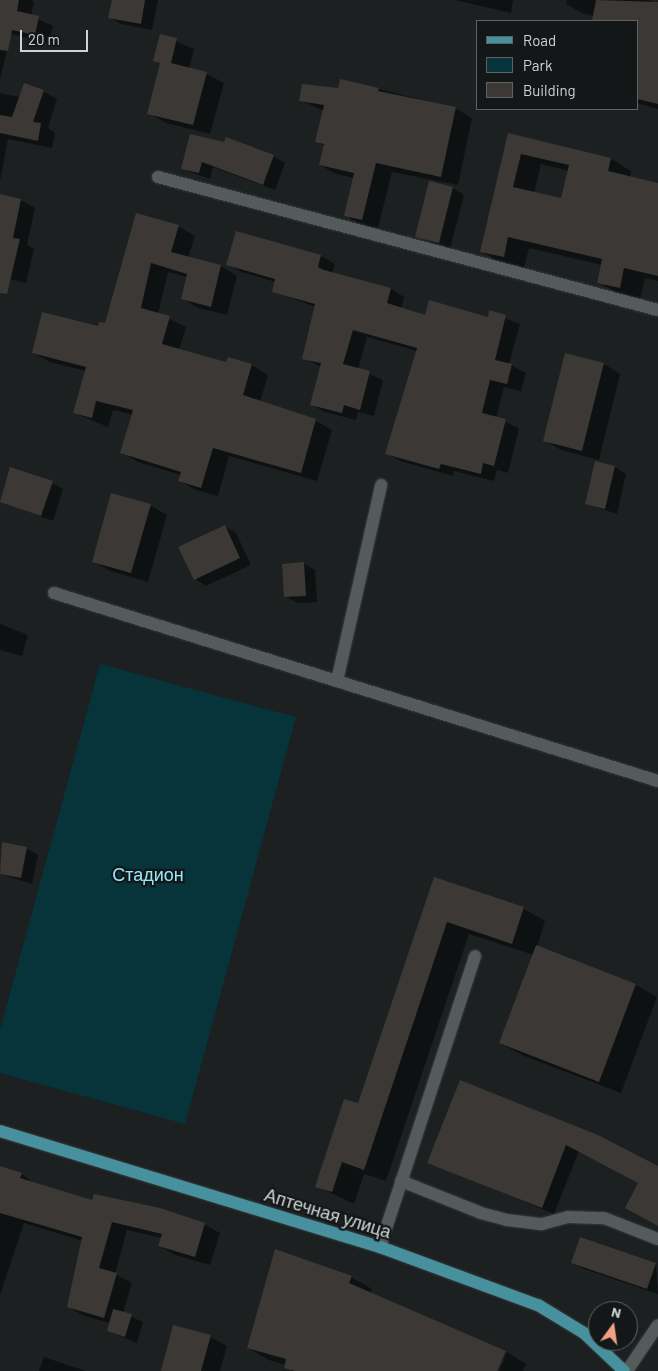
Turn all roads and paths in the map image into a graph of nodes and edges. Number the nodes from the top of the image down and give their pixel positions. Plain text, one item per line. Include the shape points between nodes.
1 (158, 178) dead end
2 (658, 310) edge
3 (381, 485) dead end
4 (54, 593) dead end
5 (337, 681) junction
6 (658, 781) edge
7 (475, 956) dead end
8 (0, 1131) edge
9 (401, 1181) junction
10 (658, 1239) edge
11 (380, 1247) junction
12 (658, 1325) edge
13 (625, 1371) edge

1 - 2 street
3 - 5 street
4 - 5 street
5 - 6 street
7 - 9 street
8 - 11 main road, Аптечная улица
9 - 10 street via 481,1213 508,1220 542,1224 568,1217 604,1218
9 - 11 street
11 - 13 main road, Аптечная улица via 538,1305 584,1333
12 - 13 street

